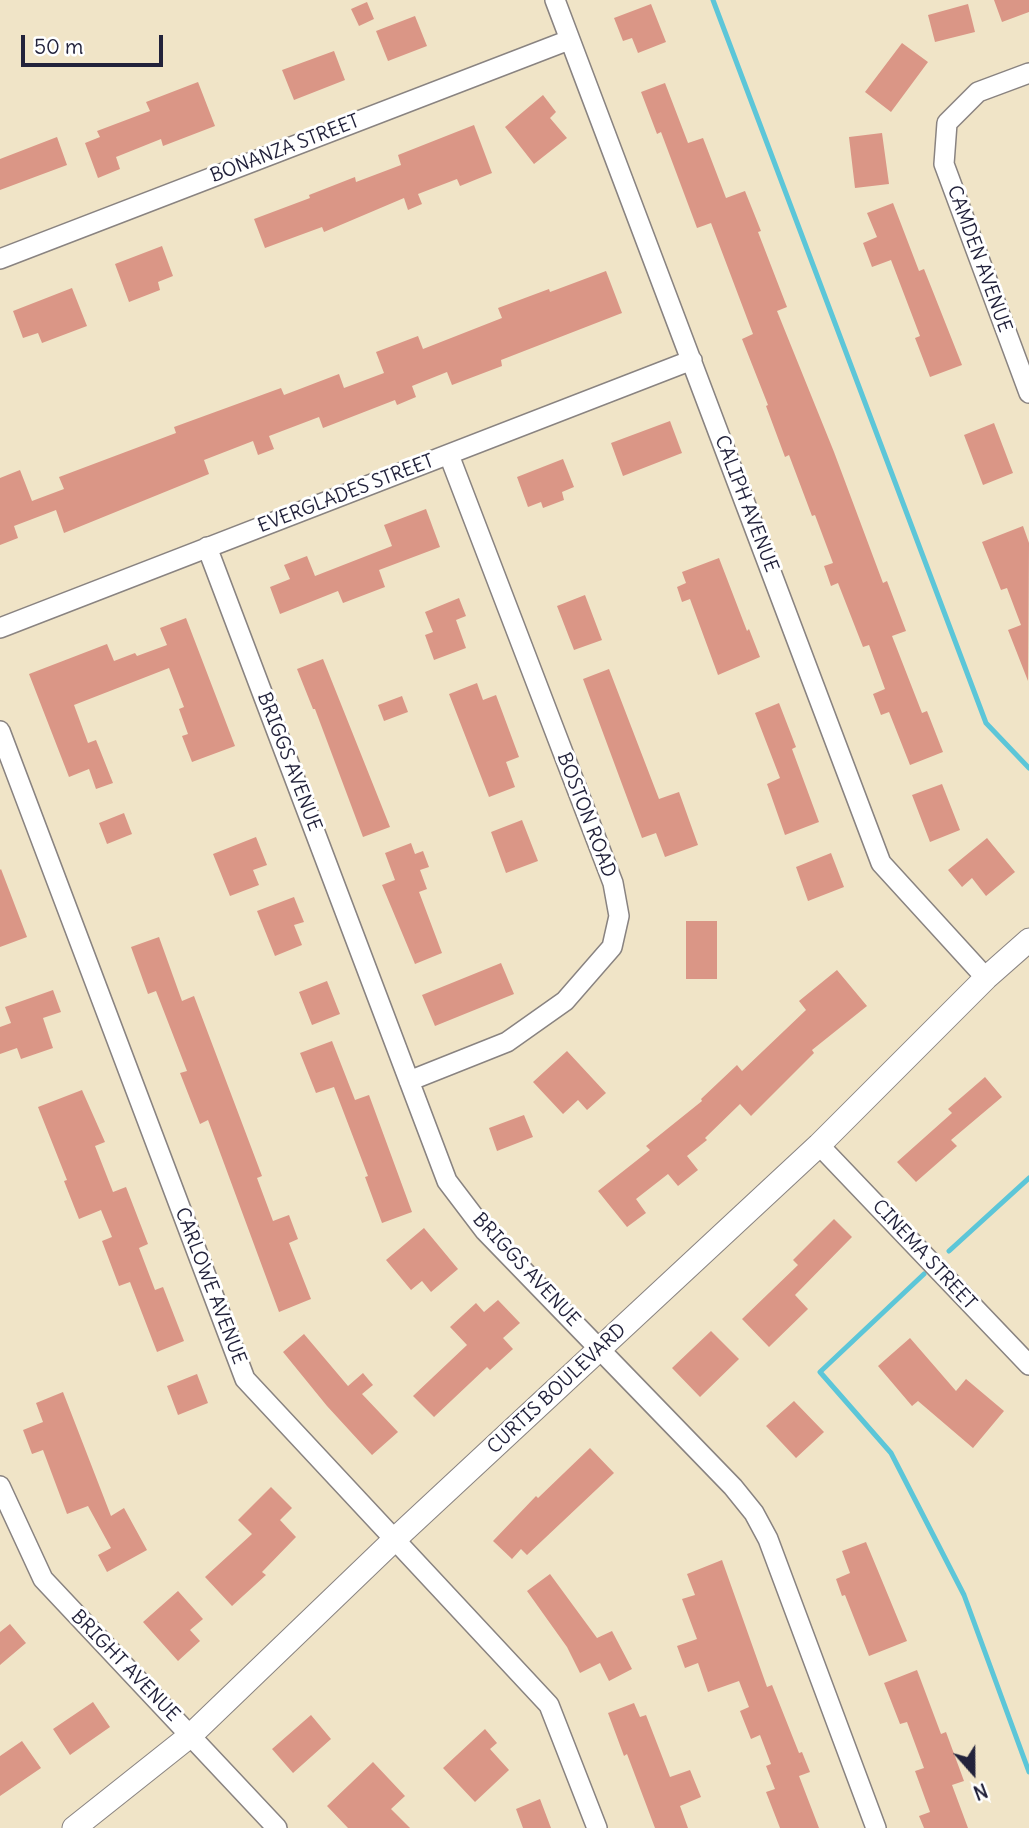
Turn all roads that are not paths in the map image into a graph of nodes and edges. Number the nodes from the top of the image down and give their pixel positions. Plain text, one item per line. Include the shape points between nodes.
1 (555, 0) edge
2 (569, 40) junction
3 (1029, 73) edge
4 (0, 259) edge
5 (1022, 356) edge
6 (692, 360) junction
7 (1029, 393) edge
8 (449, 455) junction
9 (207, 547) junction
10 (0, 628) edge
11 (0, 731) edge
12 (1029, 940) edge
13 (986, 978) junction
14 (409, 1081) junction
15 (819, 1145) junction
16 (600, 1349) junction
17 (1029, 1365) edge
18 (0, 1486) edge
19 (394, 1540) junction
20 (191, 1735) junction
21 (74, 1828) edge
22 (277, 1828) edge
23 (597, 1828) edge
24 (876, 1828) edge

1 - 2 street, CALIPH AVENUE
2 - 4 street, BONANZA STREET
2 - 6 street, CALIPH AVENUE
3 - 5 street, CAMDEN AVENUE via 978,92 947,123 944,164
5 - 7 street, CAMDEN AVENUE
6 - 8 street, EVERGLADES STREET
6 - 13 street, CALIPH AVENUE via 881,863
8 - 9 street, EVERGLADES STREET
8 - 14 street, BOSTON ROAD via 613,883 619,916 612,947 565,1001 507,1042
9 - 10 street, EVERGLADES STREET
9 - 14 street, BRIGGS AVENUE
11 - 19 street, CARLOWE AVENUE via 245,1380
12 - 13 street, CURTIS BOULEVARD
13 - 15 street, CURTIS BOULEVARD
14 - 16 street, BRIGGS AVENUE via 447,1181 485,1231
15 - 16 street, CURTIS BOULEVARD
15 - 17 street, CINEMA STREET
16 - 19 street, CURTIS BOULEVARD
16 - 24 street, BRIGGS AVENUE via 754,1513 768,1539
18 - 20 street, BRIGHT AVENUE via 43,1579
19 - 20 street, CURTIS BOULEVARD
19 - 23 street, CARLOWE AVENUE via 549,1705
20 - 21 street, CURTIS BOULEVARD
20 - 22 street, BRIGHT AVENUE

